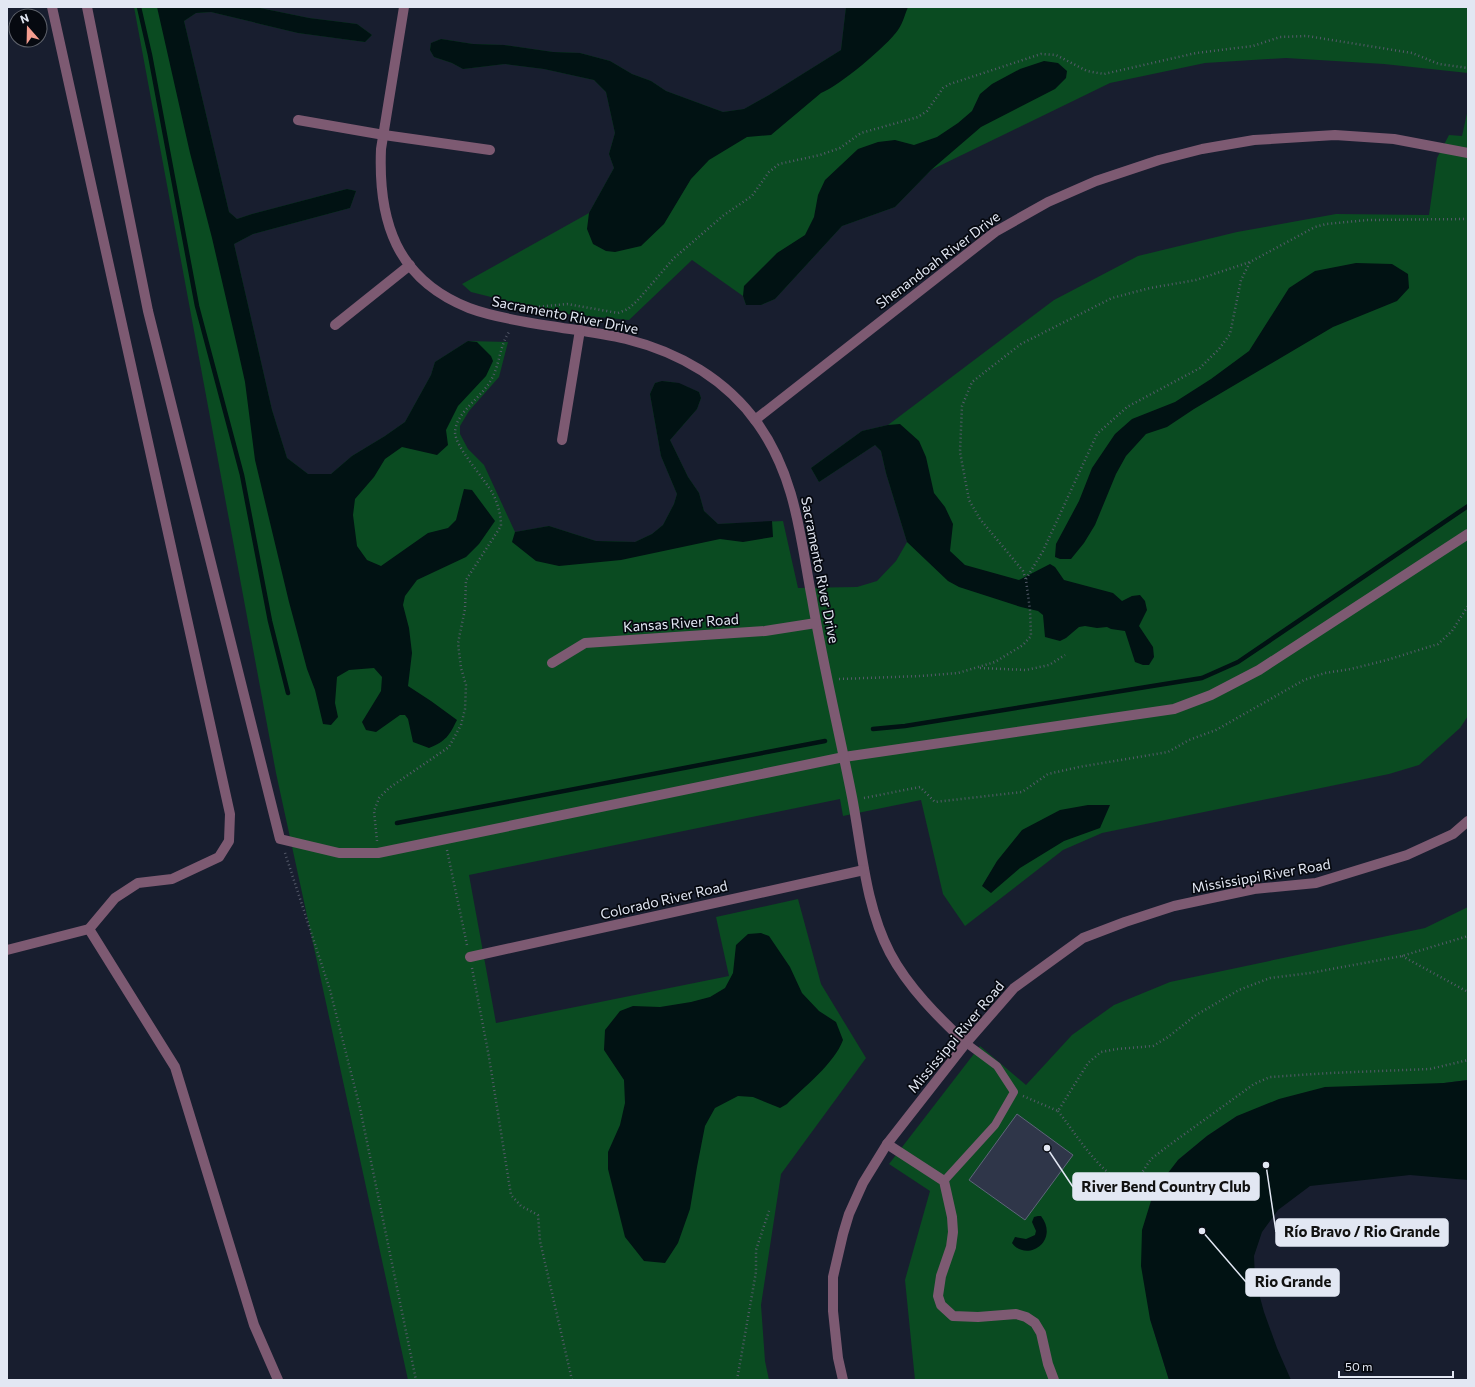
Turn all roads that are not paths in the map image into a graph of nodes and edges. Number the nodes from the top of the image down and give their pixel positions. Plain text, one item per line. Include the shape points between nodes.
1 (52, 7) edge
2 (87, 7) edge
3 (404, 7) edge
4 (298, 120) dead end
5 (384, 135) junction
6 (490, 150) dead end
7 (1468, 153) edge
8 (410, 265) junction
9 (335, 325) dead end
10 (580, 330) junction
11 (755, 420) junction
12 (562, 440) dead end
13 (1468, 534) edge
14 (816, 623) junction
15 (552, 663) dead end
16 (844, 757) junction
17 (1468, 821) edge
18 (864, 870) junction
19 (89, 929) junction
20 (7, 950) edge
21 (470, 957) road end
22 (966, 1043) junction
23 (887, 1144) junction
24 (944, 1181) junction
25 (278, 1380) edge
26 (843, 1380) edge
27 (1054, 1380) edge

1 - 19 street via 230,814 228,841 219,857 172,879 138,883 114,898
2 - 16 street via 148,311 280,839 339,853 378,853
3 - 5 street, Sacramento River Drive
4 - 5 street
5 - 6 street
5 - 8 street, Sacramento River Drive via 381,149 381,180 385,217 397,247
7 - 11 street, Shenandoah River Drive via 1394,139 1335,135 1254,140 1159,160 1096,181 1048,202 995,232
8 - 9 street
8 - 10 street, Sacramento River Drive via 438,292 467,307 534,323
10 - 11 street, Sacramento River Drive via 626,339 668,353 698,368 737,399
10 - 12 street
11 - 14 street, Sacramento River Drive via 770,441 782,466 796,507
13 - 16 street via 1259,670 1174,709
14 - 15 street, Kansas River Road via 765,631 585,643
14 - 16 street, Sacramento River Drive
16 - 18 street, Sacramento River Drive
17 - 22 street, Mississippi River Road via 1453,834 1407,855 1316,883 1254,889 1174,906 1083,938 1014,988
18 - 21 street, Colorado River Road
18 - 22 street, Sacramento River Drive via 874,915 899,970
19 - 20 street
19 - 25 street via 175,1067 254,1325
22 - 23 street, Mississippi River Road
22 - 24 lane via 997,1066 1014,1092 995,1125
23 - 24 street
23 - 26 street, Mississippi River Road via 863,1183 849,1214 833,1277 833,1311
24 - 27 street via 953,1232 951,1247 940,1276 938,1296 941,1305 953,1316 1026,1316 1035,1323 1041,1333

